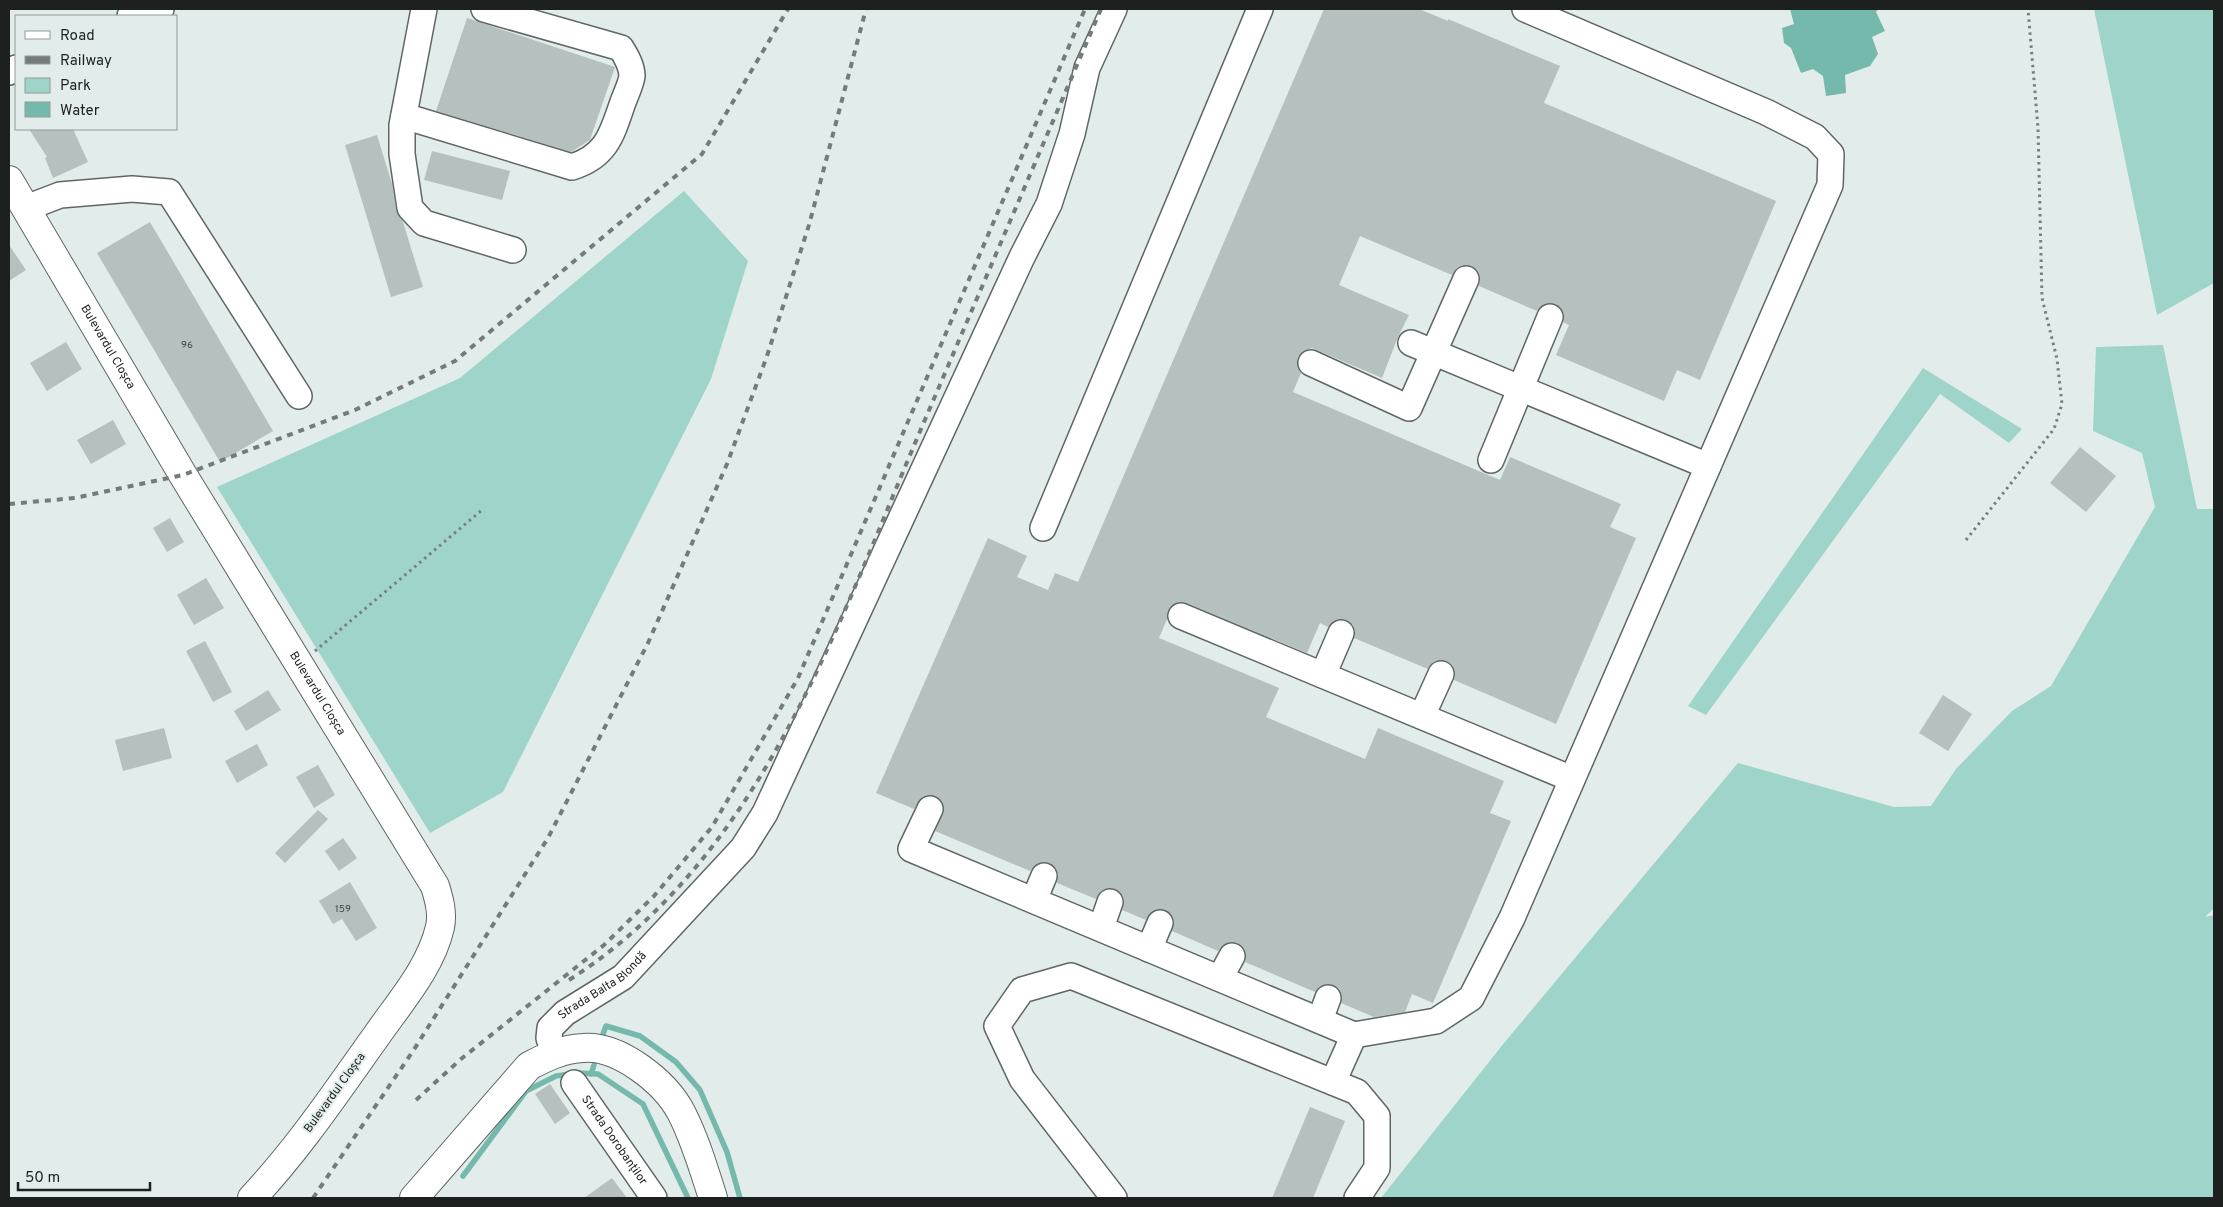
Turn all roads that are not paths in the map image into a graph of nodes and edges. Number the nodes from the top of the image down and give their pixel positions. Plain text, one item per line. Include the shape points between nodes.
1 (161, 9) edge
2 (424, 9) edge
3 (484, 9) edge
4 (1114, 9) edge
5 (1260, 9) edge
6 (1525, 9) edge
7 (134, 15) edge
8 (404, 116) junction
9 (9, 180) edge
10 (26, 208) junction
11 (513, 250) dead end
12 (1466, 279) dead end
13 (1550, 317) dead end
14 (1411, 343) dead end
15 (1434, 353) junction
16 (1319, 374) dead end
17 (1520, 388) junction
18 (299, 396) dead end
19 (1491, 460) dead end
20 (1708, 466) junction
21 (1044, 528) dead end
22 (1181, 616) dead end
23 (1341, 633) dead end
24 (1441, 674) dead end
25 (1323, 675) junction
26 (1422, 716) junction
27 (1572, 779) junction
28 (930, 808) dead end
29 (1044, 876) dead end
30 (1034, 900) junction
31 (1110, 902) dead end
32 (1160, 923) dead end
33 (1101, 928) junction
34 (1149, 949) junction
35 (1232, 956) dead end
36 (1220, 978) junction
37 (1354, 1035) junction
38 (555, 1054) junction
39 (1333, 1082) junction
40 (574, 1083) dead end
41 (252, 1198) edge
42 (414, 1198) edge
43 (654, 1198) edge
44 (713, 1198) edge
45 (1114, 1198) edge
46 (1357, 1198) edge

1 - 7 street
2 - 8 street
3 - 8 street via 621,48 629,60 632,76 612,135 600,152 588,162 572,167
4 - 38 street, Strada Balta Blondă via 1087,68 1072,134 1049,204 764,813 743,848 623,977 564,1013 550,1028 549,1038
5 - 21 street
6 - 20 street via 1766,112 1815,137 1830,154 1830,185
8 - 11 street via 402,154 410,208 424,223
9 - 10 main road, Bulevardul Cloșca
10 - 18 street via 60,195 132,189 169,192
10 - 41 main road, Bulevardul Cloșca via 183,475 435,886 440,906 440,925 434,944 411,986 318,1118
12 - 15 street
13 - 17 street
14 - 15 street
15 - 16 street via 1409,408
15 - 17 street
17 - 19 street
17 - 20 street
20 - 27 street
22 - 25 street
23 - 25 street
24 - 26 street
25 - 26 street
26 - 27 street
27 - 37 street via 1512,918 1471,998 1436,1021
28 - 30 street via 911,849
29 - 30 street
30 - 33 street
31 - 33 street
32 - 34 street
33 - 34 street
34 - 36 street
35 - 36 street
36 - 37 street via 1324,1009
37 - 39 street
38 - 42 main road via 529,1066
38 - 44 main road via 585,1047 603,1051 645,1070 666,1090 681,1112
39 - 45 street via 1072,976 1022,990 997,1026 1022,1079
39 - 46 street via 1357,1092 1378,1116 1377,1168
40 - 43 street, Strada Dorobanților

